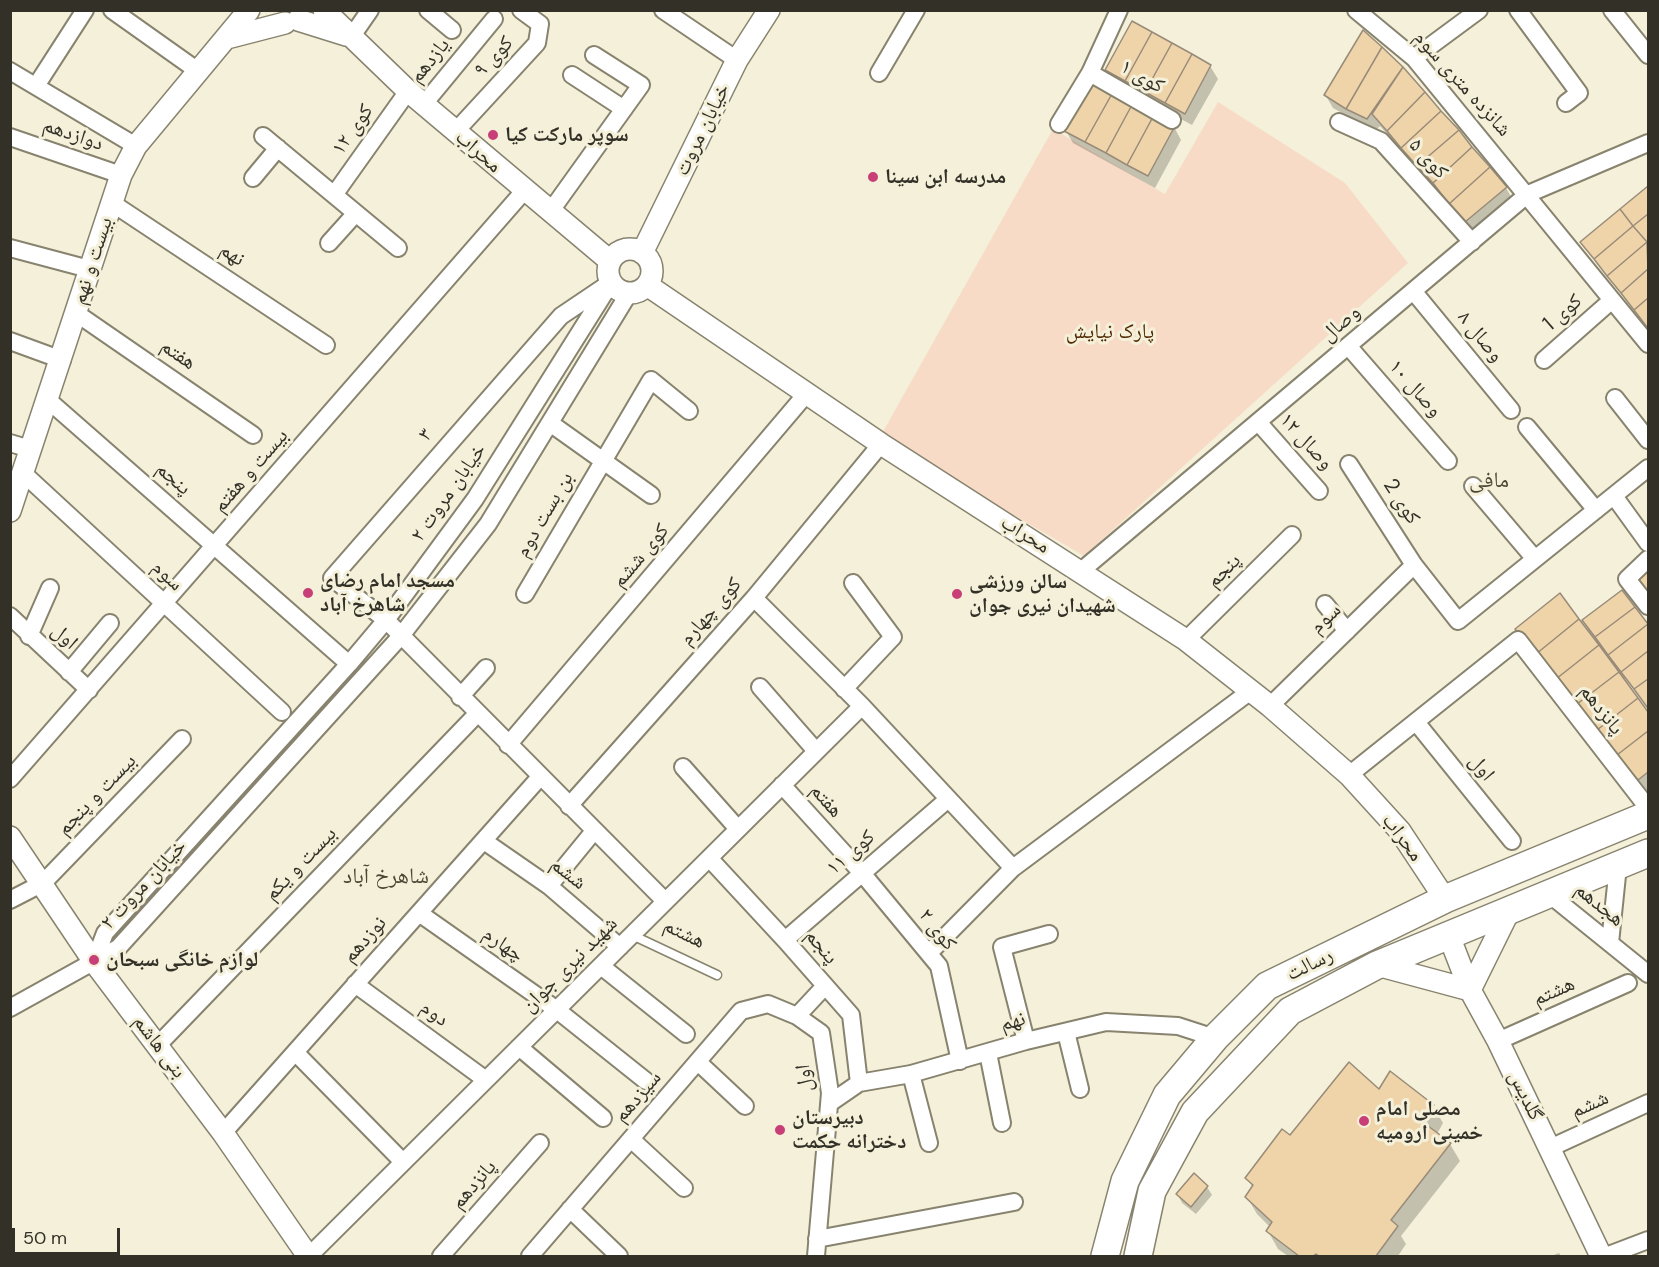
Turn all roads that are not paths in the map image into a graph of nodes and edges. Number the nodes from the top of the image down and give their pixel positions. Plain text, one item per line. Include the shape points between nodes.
1 (85, 10) edge
2 (112, 10) edge
3 (249, 10) edge
4 (266, 10) edge
5 (324, 10) edge
6 (370, 10) edge
7 (428, 10) edge
8 (521, 10) edge
9 (663, 10) edge
10 (770, 10) edge
11 (916, 10) edge
12 (1119, 10) edge
13 (1356, 10) edge
14 (1479, 10) edge
15 (1518, 10) edge
16 (1612, 10) edge
17 (297, 18) edge
18 (494, 19) dead end
19 (452, 30) dead end
20 (352, 36) junction
21 (227, 38) junction
22 (594, 55) dead end
23 (1648, 55) edge
24 (1414, 58) junction
25 (737, 60) junction
26 (10, 71) edge
27 (198, 71) junction
28 (879, 73) dead end
29 (1090, 73) junction
30 (572, 75) dead end
31 (36, 86) junction
32 (416, 97) junction
33 (1566, 103) dead end
34 (624, 110) junction
35 (1172, 120) dead end
36 (1339, 122) dead end
37 (1059, 124) dead end
38 (455, 132) junction
39 (263, 136) dead end
40 (10, 137) edge
41 (1648, 143) edge
42 (135, 146) junction
43 (278, 148) junction
44 (121, 175) junction
45 (253, 177) dead end
46 (525, 191) junction
47 (1528, 194) junction
48 (334, 195) junction
49 (112, 202) junction
50 (550, 212) junction
51 (356, 213) junction
52 (1472, 242) junction
53 (329, 243) dead end
54 (10, 248) edge
55 (398, 248) dead end
56 (642, 253) junction
57 (610, 261) junction
58 (89, 269) junction
59 (629, 287) junction
60 (1414, 292) junction
61 (1612, 300) junction
62 (76, 313) junction
63 (10, 341) edge
64 (1648, 344) edge
65 (326, 345) dead end
66 (1349, 347) junction
67 (62, 360) junction
68 (1544, 360) dead end
69 (807, 393) junction
70 (1615, 398) dead end
71 (48, 400) junction
72 (1511, 410) dead end
73 (689, 411) dead end
74 (550, 423) junction
75 (1259, 423) junction
76 (1527, 427) dead end
77 (253, 435) dead end
78 (1648, 440) edge
79 (881, 444) junction
80 (20, 446) edge
81 (603, 459) junction
82 (1448, 461) dead end
83 (1349, 464) dead end
84 (1648, 468) edge
85 (23, 473) junction
86 (1473, 486) dead end
87 (1319, 491) dead end
88 (651, 495) dead end
89 (1614, 496) junction
90 (1596, 510) junction
91 (10, 511) edge
92 (1292, 535) dead end
93 (1648, 543) edge
94 (215, 546) junction
95 (1535, 559) junction
96 (1648, 559) edge
97 (1414, 565) junction
98 (1081, 571) junction
99 (853, 583) dead end
100 (50, 588) dead end
101 (525, 594) dead end
102 (754, 598) junction
103 (164, 604) junction
104 (1325, 604) dead end
105 (1648, 606) edge
106 (10, 616) edge
107 (386, 620) junction
108 (110, 623) dead end
109 (1347, 631) junction
110 (29, 636) junction
111 (400, 637) junction
112 (1186, 640) junction
113 (349, 664) junction
114 (486, 668) dead end
115 (69, 672) junction
116 (759, 687) dead end
117 (844, 689) junction
118 (89, 690) junction
119 (1252, 690) junction
120 (460, 697) junction
121 (862, 706) junction
122 (1270, 706) junction
123 (282, 712) dead end
124 (477, 714) junction
125 (1416, 723) junction
126 (182, 739) dead end
127 (508, 745) junction
128 (816, 751) junction
129 (683, 766) dead end
130 (1349, 776) junction
131 (540, 777) junction
132 (10, 779) edge
133 (782, 785) junction
134 (946, 800) junction
135 (569, 806) junction
136 (1648, 808) edge
137 (1648, 816) edge
138 (738, 829) junction
139 (594, 831) junction
140 (10, 837) edge
141 (484, 841) junction
142 (1512, 842) dead end
143 (1648, 853) edge
144 (709, 858) junction
145 (1618, 866) junction
146 (1013, 868) junction
147 (862, 873) junction
148 (43, 883) junction
149 (549, 886) junction
150 (1549, 894) junction
151 (1445, 899) junction
152 (10, 900) edge
153 (665, 901) junction
154 (1510, 909) junction
155 (419, 913) junction
156 (632, 934) junction
157 (1049, 934) dead end
158 (1449, 936) junction
159 (785, 940) junction
160 (1610, 943) junction
161 (620, 947) junction
162 (929, 953) junction
163 (94, 962) junction
164 (1377, 965) junction
165 (601, 966) junction
166 (1648, 974) edge
167 (717, 975) dead end
168 (1628, 983) dead end
169 (355, 984) junction
170 (825, 986) junction
171 (1267, 986) junction
172 (1470, 990) junction
173 (10, 1008) edge
174 (557, 1010) junction
175 (1290, 1011) junction
176 (797, 1016) junction
177 (1066, 1032) junction
178 (686, 1034) dead end
179 (1215, 1038) junction
180 (1026, 1041) junction
181 (1498, 1041) junction
182 (158, 1045) junction
183 (519, 1047) junction
184 (295, 1052) junction
185 (988, 1053) junction
186 (699, 1062) junction
187 (960, 1062) junction
188 (911, 1074) junction
189 (486, 1080) junction
190 (646, 1081) dead end
191 (859, 1083) junction
192 (1080, 1089) dead end
193 (830, 1103) junction
194 (1648, 1103) edge
195 (745, 1106) dead end
196 (603, 1118) dead end
197 (1002, 1123) dead end
198 (223, 1133) junction
199 (632, 1140) junction
200 (540, 1143) dead end
201 (929, 1143) dead end
202 (1550, 1148) junction
203 (403, 1162) junction
204 (684, 1188) dead end
205 (1014, 1202) dead end
206 (570, 1209) junction
207 (817, 1239) junction
208 (1648, 1240) edge
209 (309, 1257) edge
210 (441, 1257) edge
211 (530, 1257) edge
212 (619, 1257) edge
213 (816, 1257) edge
214 (1105, 1257) edge
215 (1138, 1257) edge
216 (1602, 1257) edge
217 (1606, 1257) edge

1 - 31 street
2 - 27 street
3 - 21 street, بیست و نهم
4 - 17 street via 277,20
5 - 20 street, محراب
6 - 20 street
7 - 19 street
8 - 38 street, کوی ۹ via 540,24 537,43
9 - 25 street
10 - 25 street, خیابان مروت
11 - 28 street
12 - 29 street
13 - 24 street, شانزده متری سوم
14 - 24 street
15 - 33 street via 1579,93
16 - 23 street
17 - 20 street
17 - 21 street
18 - 32 street, یازدهم
20 - 32 street, محراب
21 - 27 street, بیست و نهم
22 - 34 street via 641,85
24 - 47 street, شانزده متری سوم
25 - 56 street, خیابان مروت
26 - 31 street
27 - 42 street, بیست و نهم
29 - 35 street, کوی ۱
29 - 37 street
30 - 34 street
31 - 42 street
32 - 38 street, محراب
32 - 48 street, کوی ۱۲
34 - 50 street
36 - 52 street, کوی ۵ via 1381,141
38 - 46 street, محراب
39 - 43 street
40 - 44 street, دوازدهم
41 - 47 street, وصال
42 - 44 street, بیست و نهم
43 - 45 street
43 - 48 street
44 - 49 street, بیست و نهم
46 - 50 street, محراب
46 - 94 street, بیست و هفتم
47 - 52 street, وصال
47 - 61 street, شانزده متری سوم
48 - 51 street
49 - 58 street, بیست و نهم
49 - 65 street, نهم
50 - 57 street, محراب
51 - 53 street
51 - 55 street
52 - 60 street, وصال
54 - 58 street
56 - 57 street via 628,249
56 - 59 street via 652,272
57 - 59 street via 608,276
58 - 62 street, بیست و نهم
59 - 69 street, محراب
59 - 74 street, خیابان مروت ۲
59 - 107 street, خیابان مروت ۲
59 - 107 street, ۳ via 561,316 333,578
60 - 66 street, وصال
60 - 72 street, وصال ۸
61 - 64 street, شانزده متری سوم
61 - 68 street, کوی 1
62 - 67 street, بیست و نهم
62 - 77 street, هفتم
63 - 67 street
66 - 75 street, وصال
66 - 82 street, وصال ۱۰
67 - 71 street, بیست و نهم
69 - 79 street, محراب
69 - 127 street, کوی ششم
70 - 78 street
71 - 80 street, بیست و نهم
71 - 94 street, پنجم
73 - 81 street, بن بست دوم via 651,380
74 - 81 street
74 - 111 street, خیابان مروت ۲ via 488,524
75 - 87 street, وصال ۱۲
75 - 98 street, وصال
76 - 90 street
79 - 98 street, محراب
79 - 102 street, کوی چهارم
80 - 85 street, بیست و نهم
81 - 88 street
81 - 101 street, بن بست دوم
83 - 97 street, کوی 2
84 - 89 street
85 - 91 street, بیست و نهم
85 - 103 street, سوم
86 - 95 street
89 - 90 street
89 - 93 street
90 - 95 street
92 - 112 street, پنجم
94 - 103 street, بیست و هفتم
94 - 113 street, پنجم
95 - 97 street, کوی 2 via 1458,621
96 - 105 street via 1627,579
97 - 109 street, سوم
98 - 112 street, محراب
99 - 117 street via 893,637
100 - 110 street
102 - 117 street
102 - 135 street, کوی چهارم
103 - 118 street, بیست و هفتم
103 - 123 street, سوم
104 - 109 street
106 - 110 street, اول
107 - 111 street
107 - 113 street, خیابان مروت ۲
108 - 115 street
109 - 122 street, سوم
110 - 115 street, اول
111 - 120 street
111 - 163 street, خیابان مروت ۲ via 118,948
112 - 119 street, محراب
113 - 163 street, خیابان مروت ۲ via 105,933
114 - 120 street
115 - 118 street, اول
116 - 128 street
117 - 121 street
118 - 132 street, بیست و هفتم
119 - 122 street, محراب
119 - 146 street
120 - 124 street
121 - 128 street, شهید نیری جوان
121 - 134 street
122 - 130 street, محراب
124 - 127 street
124 - 182 street, بیست و یکم
125 - 130 street
125 - 136 street, پانزدهم via 1518,640
125 - 142 street, اول
126 - 148 street, بیست و پنجم
127 - 131 street
128 - 133 street, شهید نیری جوان
129 - 138 street
130 - 151 street, محراب via 1400,831
131 - 135 street
131 - 141 street, نوزدهم
133 - 138 street, شهید نیری جوان
133 - 147 street, هفتم
134 - 146 street
134 - 147 street, کوی ۱۱
135 - 139 street
137 - 151 main road, رسالت
138 - 144 street, شهید نیری جوان
139 - 149 street
139 - 153 street
140 - 148 street, بنی هاشم
141 - 149 street, ششم
141 - 155 street, نوزدهم
143 - 145 main road, رسالت
144 - 153 street, شهید نیری جوان
144 - 159 street, پنجم
145 - 150 main road, رسالت
145 - 160 street
146 - 162 street
147 - 159 street, کوی ۱۱
147 - 162 street, کوی ۲
148 - 152 street, بیست و پنجم
148 - 163 street, بنی هاشم
149 - 161 street, ششم
150 - 154 main road, رسالت
150 - 160 street, هجدهم
151 - 171 main road, رسالت
153 - 156 street, شهید نیری جوان
154 - 158 main road, رسالت
154 - 172 street
155 - 169 street, نوزدهم
155 - 174 street, چهارم
156 - 161 street, شهید نیری جوان
156 - 167 lane, هشتم
157 - 180 street via 1002,947
158 - 164 main road, رسالت
158 - 172 street, گلدیس
159 - 170 street, پنجم
160 - 166 street, هجدهم
161 - 165 street, شهید نیری جوان
162 - 187 street, کوی ۲ via 939,966
163 - 173 street
163 - 182 street, بنی هاشم
164 - 172 street
164 - 175 main road, رسالت
165 - 174 street, شهید نیری جوان
165 - 178 street
168 - 181 street, هشتم
169 - 184 street, نوزدهم
169 - 189 street, دوم
170 - 176 street
170 - 191 street, پنجم via 851,1015
171 - 175 main road
171 - 179 main road, رسالت
172 - 181 street, گلدیس
174 - 183 street, شهید نیری جوان
174 - 190 street, چهارم
175 - 215 main road, رسالت via 1195,1112 1152,1191
176 - 186 street, سیزدهم via 768,1004 741,1011
176 - 193 street, اول via 821,1033
177 - 179 street, نهم via 1106,1022 1144,1022 1178,1026
177 - 180 street, نهم
177 - 192 street
179 - 214 main road, رسالت via 1167,1095 1125,1181
180 - 185 street, نهم
181 - 202 street, گلدیس
182 - 198 street, بنی هاشم
183 - 189 street, شهید نیری جوان
183 - 196 street
184 - 198 street, نوزدهم
184 - 203 street
185 - 187 street, نهم
185 - 197 street
186 - 195 street
186 - 199 street, سیزدهم
187 - 188 street, نهم
188 - 191 street, نهم
188 - 201 street
189 - 203 street, شهید نیری جوان
191 - 193 street, نهم
193 - 207 street, اول
194 - 202 street, ششم
198 - 209 street, بنی هاشم
199 - 204 street
199 - 206 street, سیزدهم
200 - 210 street, پانزدهم
202 - 216 street, گلدیس
203 - 209 street, شهید نیری جوان
205 - 207 street
206 - 211 street, سیزدهم
206 - 212 street
207 - 213 street, اول
208 - 217 street

